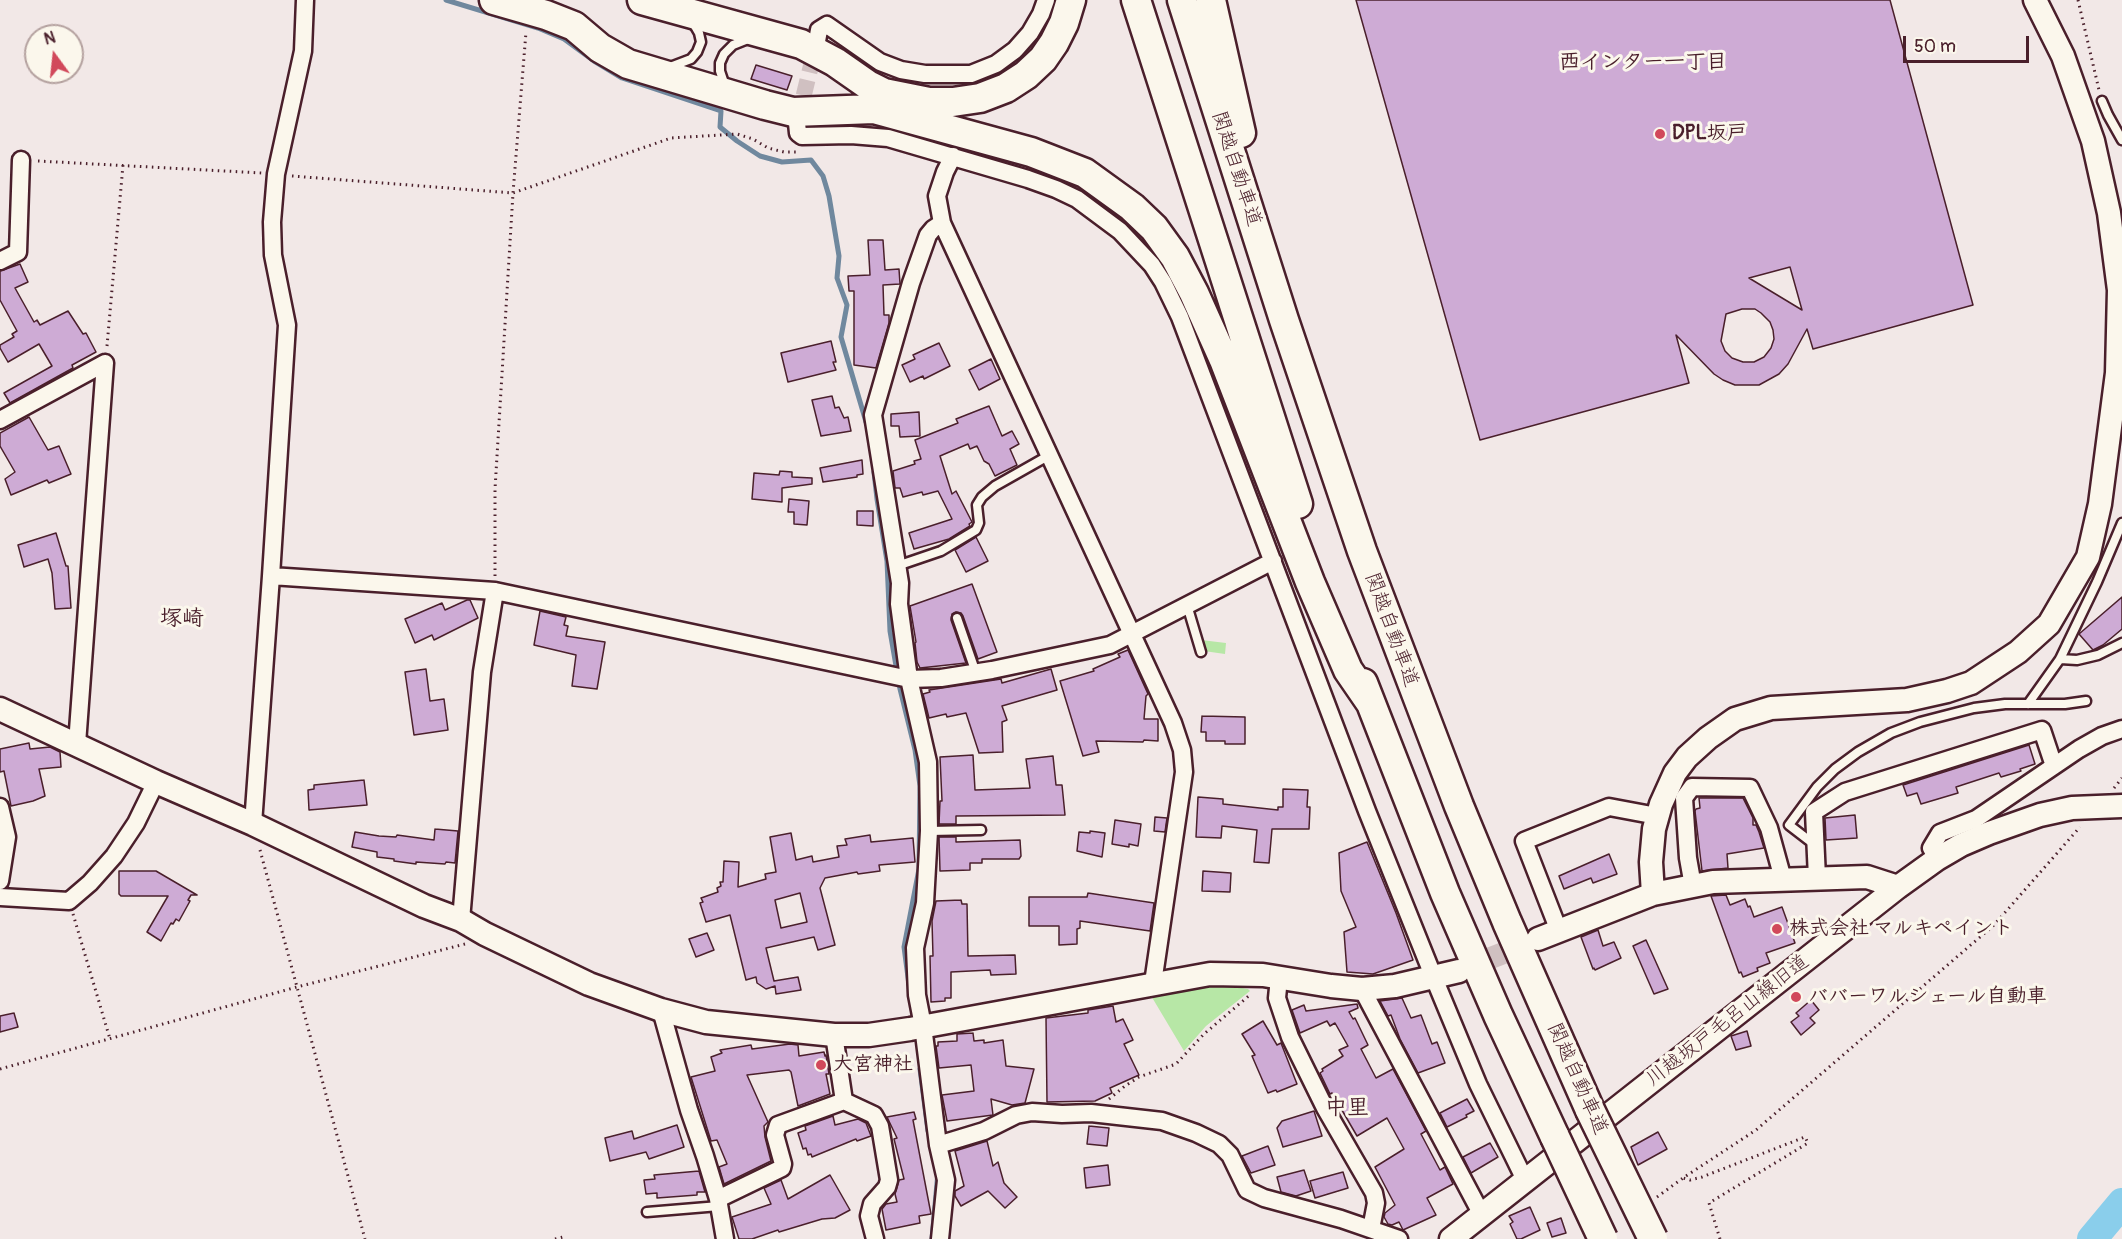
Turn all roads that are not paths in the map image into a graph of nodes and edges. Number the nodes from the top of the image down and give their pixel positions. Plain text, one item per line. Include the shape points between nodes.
1 (305, 0) edge
2 (494, 0) edge
3 (642, 0) edge
4 (1046, 0) edge
5 (1071, 0) edge
6 (1136, 0) edge
7 (1182, 0) edge
8 (1211, 0) edge
9 (2035, 0) edge
10 (684, 12) junction
11 (771, 36) junction
12 (817, 41) dead end
13 (648, 70) junction
14 (739, 97) junction
15 (2102, 100) road end
16 (797, 123) dead end
17 (2122, 140) edge
18 (953, 156) junction
19 (21, 160) road end
20 (942, 223) junction
21 (0, 261) edge
22 (1284, 320) junction
23 (0, 420) edge
24 (1048, 456) junction
25 (2122, 523) edge
26 (1273, 561) junction
27 (897, 566) junction
28 (272, 576) junction
29 (495, 591) junction
30 (1187, 605) junction
31 (957, 618) dead end
32 (1132, 634) junction
33 (2122, 643) edge
34 (1201, 652) dead end
35 (2060, 659) junction
36 (976, 673) junction
37 (903, 678) junction
38 (2086, 701) dead end
39 (1370, 702) junction
40 (2028, 704) junction
41 (0, 709) edge
42 (2122, 729) edge
43 (77, 744) junction
44 (2054, 766) junction
45 (156, 782) junction
46 (2112, 806) edge
47 (0, 807) edge
48 (1657, 816) junction
49 (253, 824) junction
50 (981, 830) dead end
51 (929, 831) junction
52 (1816, 846) junction
53 (1937, 859) junction
54 (1818, 878) junction
55 (1783, 879) junction
56 (0, 881) edge
57 (1693, 886) junction
58 (1898, 887) junction
59 (1653, 894) junction
60 (0, 897) edge
61 (461, 920) junction
62 (1559, 931) junction
63 (1538, 939) tunnel mouth
64 (1459, 971) tunnel mouth
65 (1271, 976) junction
66 (1434, 978) junction
67 (1153, 983) junction
68 (1362, 989) junction
69 (661, 1010) junction
70 (918, 1027) junction
71 (834, 1035) junction
72 (844, 1101) junction
73 (938, 1145) junction
74 (1525, 1180) junction
75 (718, 1203) junction
76 (647, 1212) dead end
77 (1482, 1215) junction
78 (1371, 1229) junction
79 (725, 1239) edge
80 (875, 1239) edge
81 (940, 1239) edge
82 (1399, 1239) edge
83 (1451, 1239) edge
84 (1603, 1239) edge
85 (1653, 1239) edge

1 - 28 street via 303,51 276,174 272,222 273,255 287,325
2 - 13 highway via 574,26 614,57
3 - 10 highway
4 - 12 street via 1030,33 1015,50 996,64 971,74 901,70 880,62 827,25 819,30
5 - 11 highway via 1054,43 1026,75 980,98 953,102 929,102 884,93 818,52
6 - 39 highway via 1300,510
7 - 22 highway, 関越自動車道
8 - 22 highway
9 - 48 street via 2063,56 2093,141 2109,213 2119,290 2117,373 2100,504 2088,557 2049,624 1996,668 1971,683 1907,700 1771,708 1735,719 1687,758
10 - 11 highway
10 - 13 lane via 699,33 697,52 680,65
11 - 14 lane via 746,39 724,54 720,63 724,83
13 - 14 highway
14 - 39 highway via 793,112 857,108 891,112 1031,152 1085,173 1111,189 1154,228 1194,293 1315,593 1348,669
15 - 17 lane
16 - 18 street via 802,136 888,138
18 - 20 street via 937,196
18 - 26 street via 1077,199 1120,231 1152,265 1180,317
19 - 21 street via 18,252
20 - 24 street
20 - 27 street via 928,235 873,415
22 - 85 highway, 関越自動車道, bridge via 1358,540 1423,715 1507,922 1590,1110
23 - 43 street via 105,363
24 - 27 lane via 982,497 977,505 976,530 941,551
24 - 32 street
25 - 35 lane
26 - 30 street
26 - 66 street
27 - 37 street
28 - 29 street
28 - 49 street
29 - 37 street
29 - 61 street via 482,672
30 - 32 street
30 - 34 lane
31 - 36 lane
32 - 36 street via 1095,650
32 - 67 street via 1173,723 1184,772
33 - 35 lane via 2098,655
35 - 40 lane
36 - 37 street
37 - 51 street via 928,762
38 - 40 lane
39 - 84 highway, bridge via 1445,893
40 - 52 lane via 1944,714 1891,734 1858,752 1817,787 1789,825
41 - 43 street
42 - 44 street via 2102,736
43 - 45 street
44 - 52 street via 2042,730 1845,792 1814,812
44 - 53 street via 1976,819 1940,833 1931,848
45 - 49 street
45 - 60 street via 114,856 69,901
46 - 53 street, 川越坂戸毛呂山線旧道 via 2072,808 2024,820
47 - 56 street via 7,837
48 - 59 street via 1651,862
48 - 62 street via 1609,807 1524,841
49 - 61 street
50 - 51 lane
51 - 70 street via 925,903 915,948
52 - 54 street
53 - 58 street, 川越坂戸毛呂山線旧道
54 - 55 street
54 - 58 street via 1867,878
55 - 57 street
55 - 57 street via 1769,828 1750,788 1692,787 1684,798
57 - 59 street
58 - 74 street, 川越坂戸毛呂山線旧道
59 - 62 street
61 - 69 street via 590,984
62 - 63 street
64 - 66 street
65 - 67 street via 1210,974
65 - 68 street
65 - 78 street via 1290,1037 1374,1193
66 - 68 street
66 - 74 street via 1478,1084
67 - 70 street
68 - 77 street
69 - 71 street via 706,1022
69 - 75 street
70 - 71 street via 869,1035
70 - 73 street
71 - 72 street
72 - 75 street via 778,1125 775,1135 782,1168
72 - 80 street via 874,1115 880,1126 889,1180 868,1216
73 - 78 street via 1032,1112 1091,1113 1162,1121 1219,1144 1230,1155 1247,1190
73 - 81 street via 945,1180
74 - 77 street, 川越坂戸毛呂山線旧道
75 - 76 lane
75 - 79 street
77 - 83 street, 川越坂戸毛呂山線旧道
78 - 82 street

